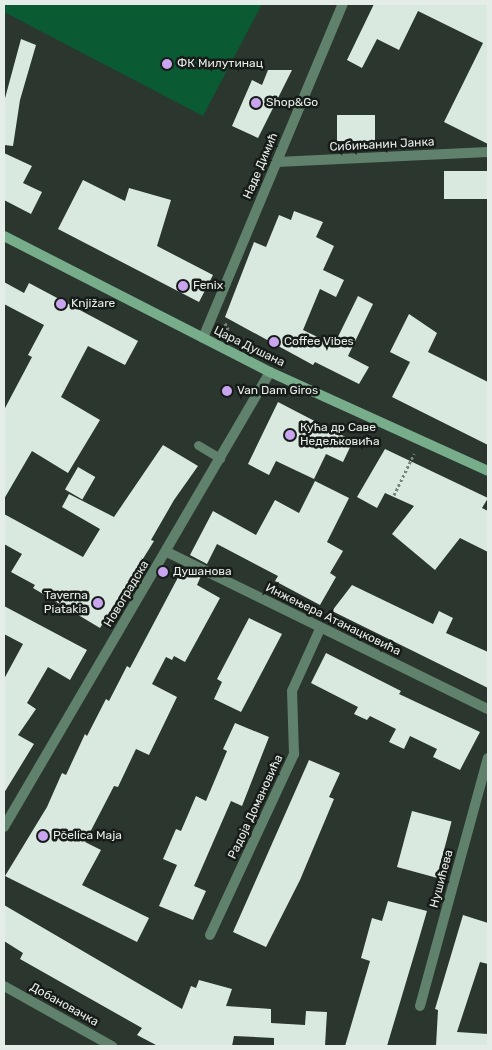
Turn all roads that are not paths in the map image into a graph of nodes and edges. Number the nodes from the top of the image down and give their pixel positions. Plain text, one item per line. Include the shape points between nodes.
1 (343, 4) edge
2 (488, 152) edge
3 (277, 162) junction
4 (4, 236) edge
5 (203, 338) junction
6 (270, 372) junction
7 (198, 445) dead end
8 (220, 458) junction
9 (488, 471) edge
10 (167, 552) junction
11 (320, 629) junction
12 (488, 709) edge
13 (488, 758) edge
14 (4, 827) edge
15 (210, 935) dead end
16 (4, 986) edge
17 (420, 1006) dead end
18 (112, 1046) edge

1 - 3 street, Наде Димић
2 - 3 street, Сибињанин Јанка
3 - 5 street, Наде Димић
4 - 5 main road, Цара Душана
5 - 6 main road, Цара Душана
6 - 8 street, Новоградска
6 - 9 main road, Цара Душана
7 - 8 lane
8 - 10 street, Новоградска
10 - 11 street, Инжењера Атанацковића
10 - 14 street, Новоградска
11 - 12 street, Инжењера Атанацковића
11 - 15 street, Радоја Домановића via 292,691 294,754
13 - 17 street, Нушићева
16 - 18 street, Добановачка

